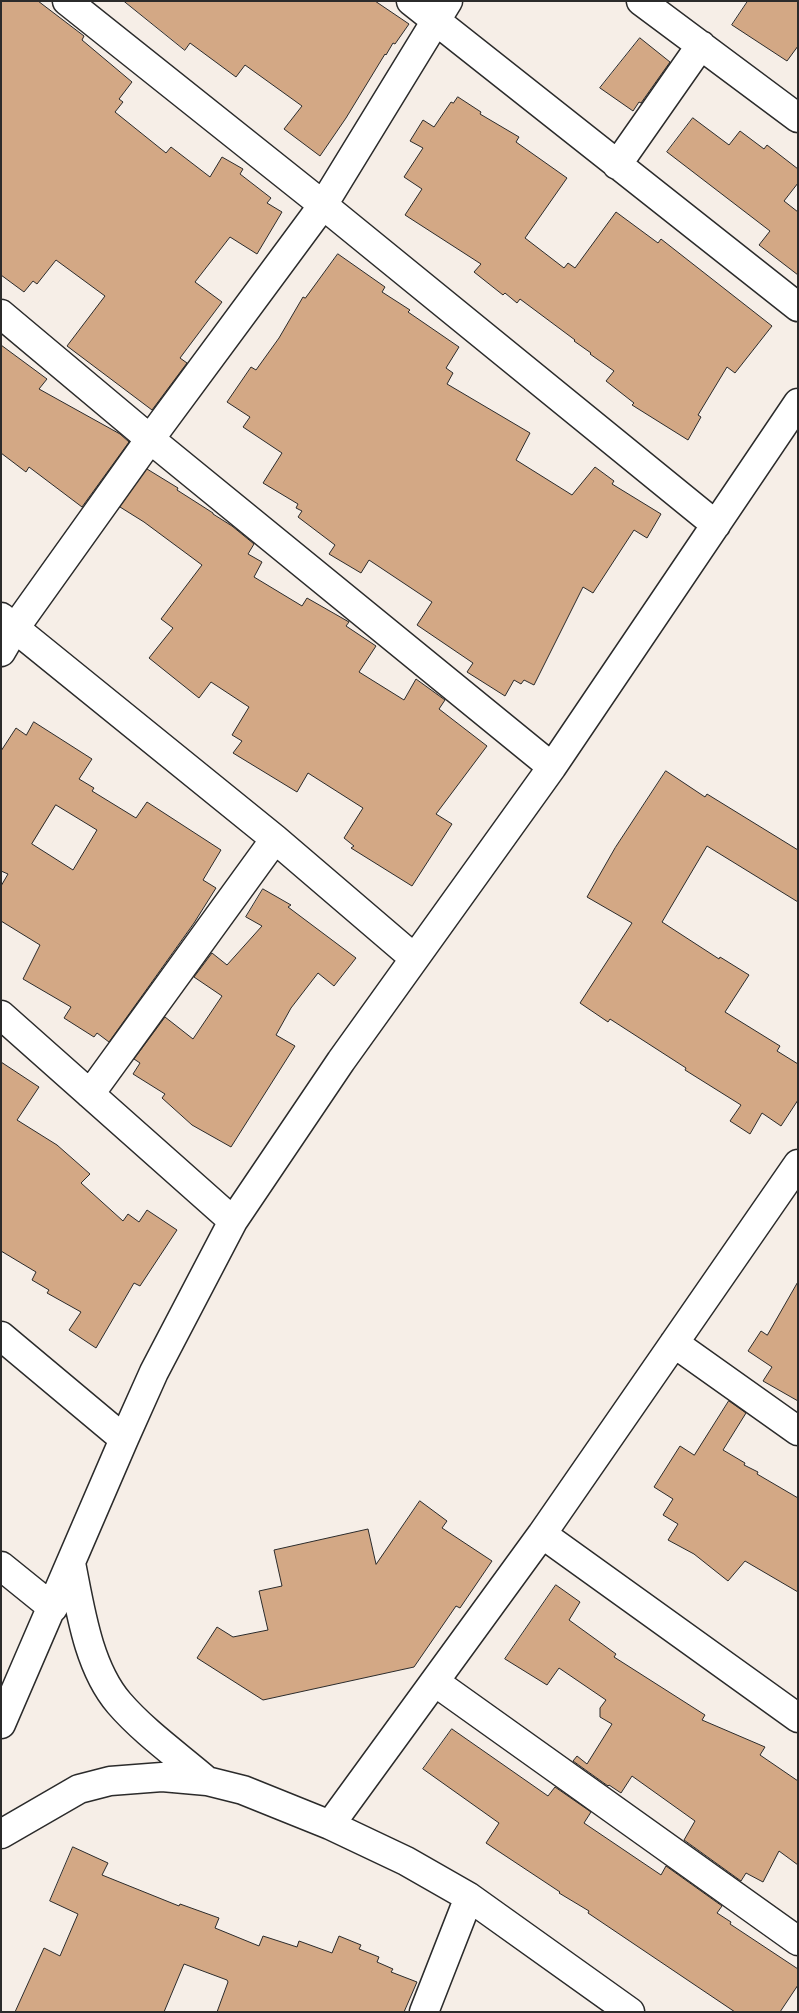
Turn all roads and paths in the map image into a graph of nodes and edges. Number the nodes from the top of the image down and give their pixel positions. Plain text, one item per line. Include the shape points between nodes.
1 (67, 1) edge
2 (411, 1) edge
3 (641, 1) edge
4 (442, 12) edge
5 (701, 45) junction
6 (798, 118) edge
7 (617, 165) junction
8 (323, 205) junction
9 (798, 307) edge
10 (1, 314) edge
11 (798, 403) edge
12 (150, 439) junction
13 (716, 525) junction
14 (8, 623) edge
15 (1, 652) edge
16 (552, 766) junction
17 (275, 839) junction
18 (414, 958) junction
19 (1, 1015) edge
20 (90, 1094) junction
21 (798, 1164) edge
22 (233, 1222) junction
23 (1, 1336) edge
24 (674, 1343) junction
25 (798, 1431) edge
26 (124, 1439) junction
27 (542, 1534) junction
28 (71, 1564) junction
29 (1, 1566) edge
30 (52, 1608) junction
31 (435, 1682) junction
32 (798, 1718) edge
33 (1, 1724) edge
34 (207, 1781) junction
35 (330, 1824) junction
36 (1, 1834) edge
37 (469, 1897) junction
38 (798, 1941) edge
39 (424, 2012) edge
40 (630, 2012) edge

1 - 8 street
2 - 4 street
3 - 5 street
4 - 7 street
4 - 8 street
5 - 6 street
5 - 7 street
7 - 9 street
8 - 12 street
8 - 13 street
10 - 12 street
11 - 13 street
12 - 14 street
12 - 16 street
13 - 16 street
14 - 15 street
14 - 17 street
16 - 18 street
17 - 18 street
17 - 20 street
18 - 22 street
19 - 20 street
20 - 22 street
21 - 24 street
22 - 26 street via 154,1372
23 - 26 street
24 - 25 street
24 - 27 street
26 - 28 street
27 - 31 street
27 - 32 street
28 - 30 street
28 - 34 street via 82,1622 92,1652 118,1702
29 - 30 street
30 - 33 street
31 - 35 street
31 - 38 street
34 - 35 street via 243,1790
34 - 36 street via 162,1777 110,1781 79,1789
35 - 37 street
37 - 39 street
37 - 40 street

